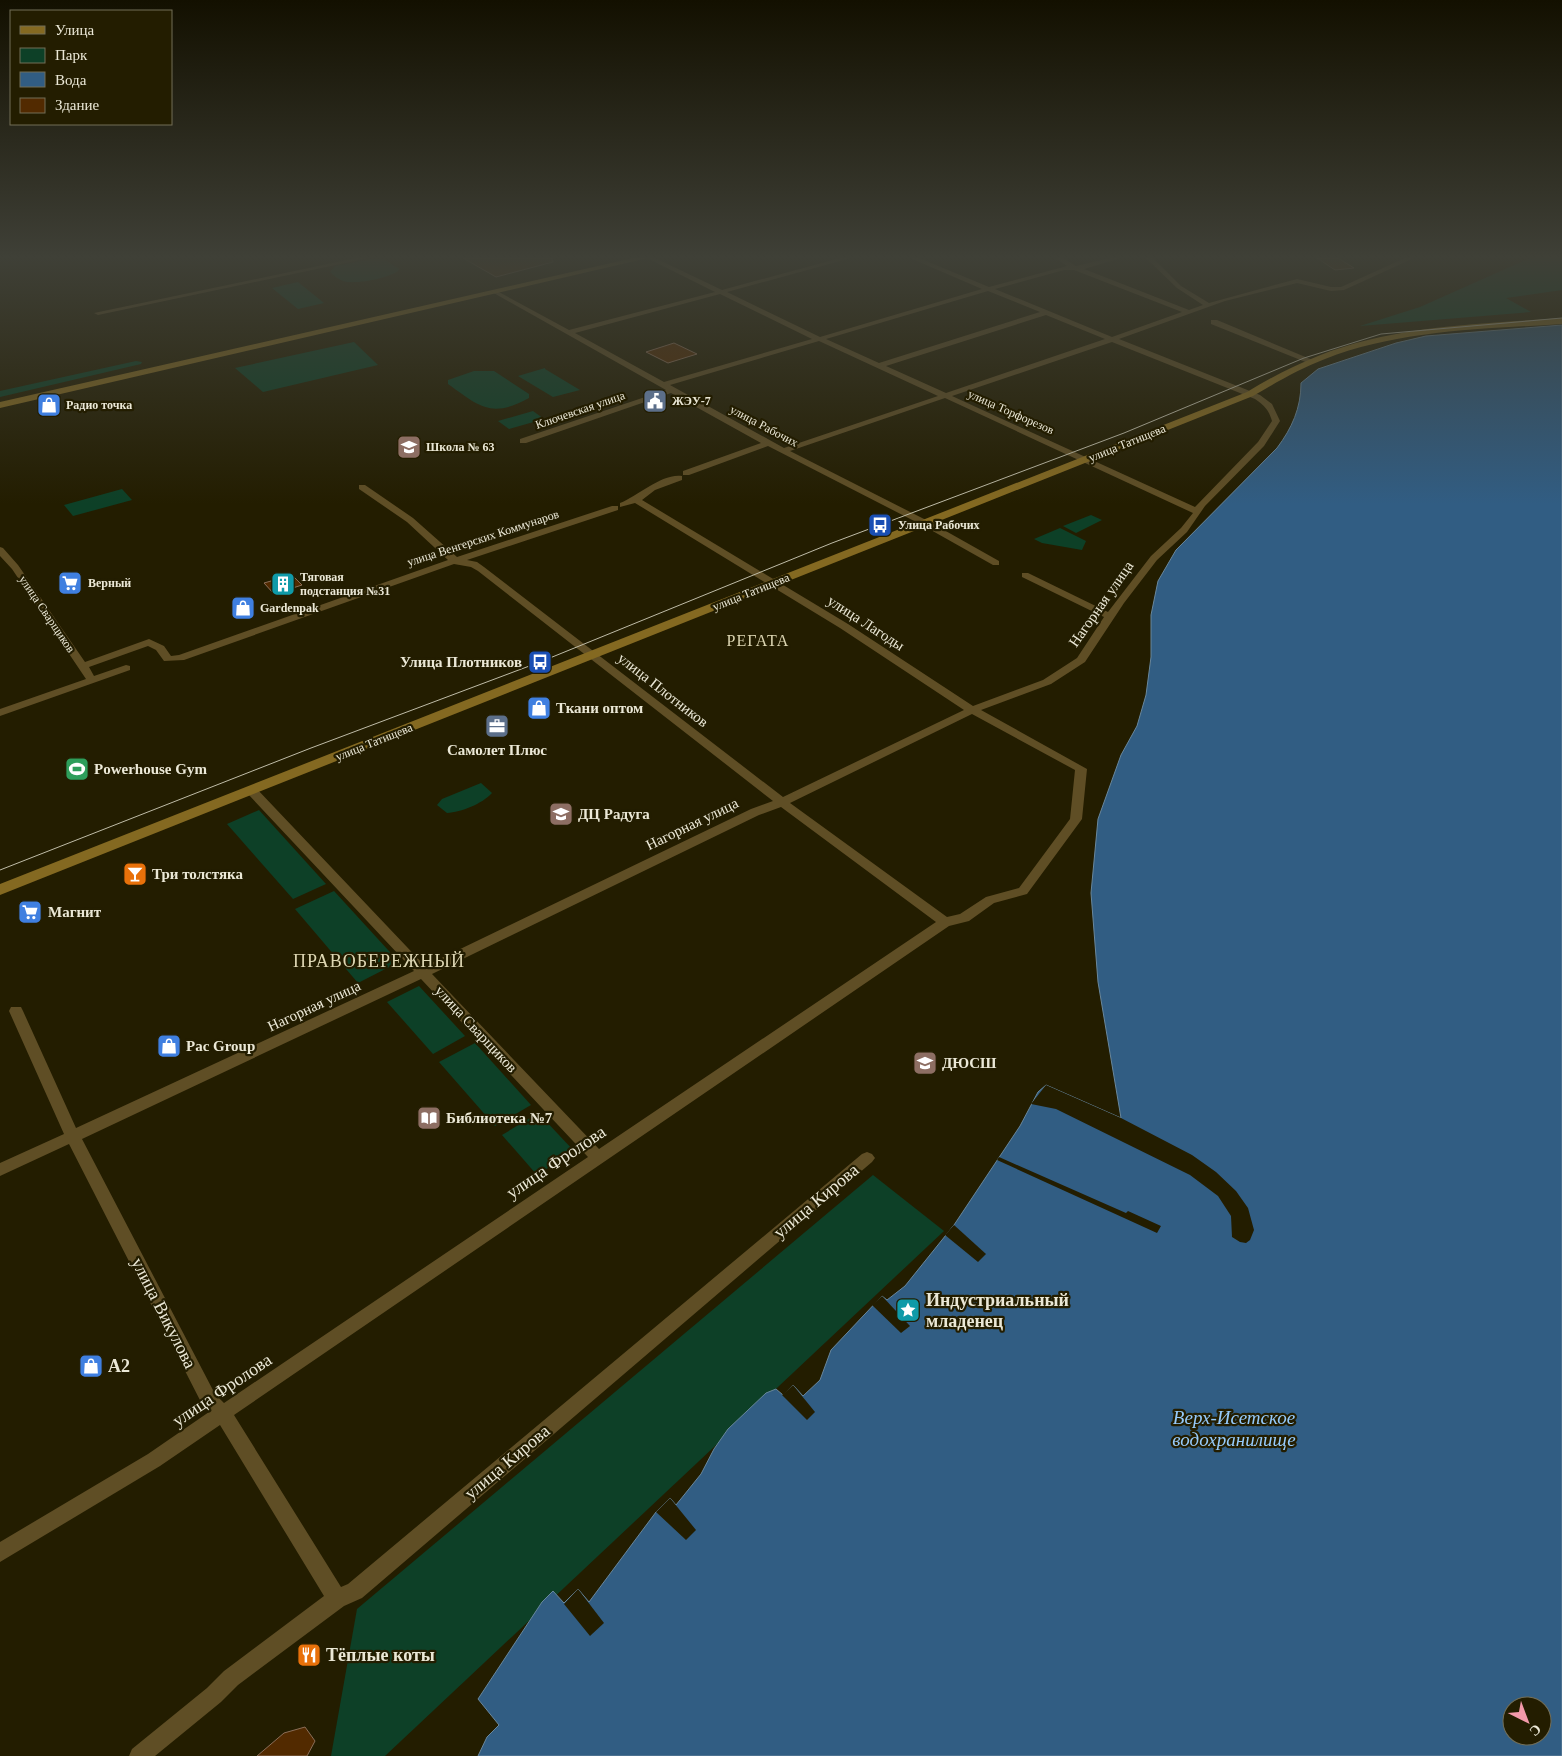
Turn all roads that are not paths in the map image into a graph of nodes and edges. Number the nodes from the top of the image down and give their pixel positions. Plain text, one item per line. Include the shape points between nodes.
1 (285, 340) edge
2 (580, 340) edge
3 (816, 340) edge
4 (821, 340) edge
5 (961, 340) edge
6 (1110, 340) edge
7 (1115, 340) edge
8 (1259, 340) edge
9 (1381, 340) edge
10 (1311, 361) junction
11 (879, 366) junction
12 (663, 385) junction
13 (672, 390) junction
14 (1250, 394) junction
15 (944, 396) junction
16 (0, 405) edge
17 (523, 441) dead end
18 (768, 443) junction
19 (782, 451) junction
20 (1086, 459) junction
21 (362, 487) dead end
22 (636, 500) junction
23 (1198, 512) junction
24 (925, 523) junction
25 (0, 550) edge
26 (456, 562) junction
27 (996, 563) dead end
28 (1025, 575) dead end
29 (774, 583) junction
30 (1111, 617) junction
31 (594, 655) junction
32 (82, 666) junction
33 (126, 668) dead end
34 (92, 680) junction
35 (972, 710) junction
36 (0, 713) edge
37 (1081, 769) joint
38 (252, 791) junction
39 (782, 802) junction
40 (0, 890) edge
41 (945, 922) junction
42 (423, 972) junction
43 (16, 1011) dead end
44 (74, 1137) junction
45 (598, 1158) junction
46 (868, 1158) dead end
47 (0, 1170) edge
48 (223, 1414) junction
49 (0, 1554) edge
50 (337, 1599) junction
51 (139, 1756) edge

1 - 16 street
2 - 12 street, улица Рабочих
3 - 12 street
4 - 11 street, улица Торфорезов
5 - 11 street
6 - 15 street
7 - 14 street
8 - 10 street
9 - 10 street, улица Татищева
10 - 14 street, улица Татищева via 1290,369
11 - 15 street, улица Торфорезов
12 - 13 street, улица Рабочих
13 - 17 street, Ключевская улица
13 - 18 street, улица Рабочих
14 - 20 street, улица Татищева
14 - 23 street, Нагорная улица via 1267,401 1276,421 1261,444 1201,505
15 - 19 street
15 - 20 street, улица Торфорезов
18 - 19 street, улица Рабочих
18 - 22 street, улица Венгерских Коммунаров via 652,488
19 - 24 street, улица Рабочих
20 - 23 street, улица Торфорезов
20 - 24 street, улица Татищева
21 - 26 street, улица Плотников via 410,520
22 - 26 street, улица Венгерских Коммунаров
22 - 29 street, улица Лагоды
23 - 30 street, Нагорная улица via 1154,558
24 - 27 street, улица Рабочих
24 - 29 street, улица Татищева
25 - 32 street, улица Сварщиков
26 - 31 street, улица Плотников via 474,564
26 - 32 street, улица Венгерских Коммунаров via 180,658 168,659 160,648 149,642
28 - 30 street
29 - 31 street, улица Татищева
29 - 35 street, улица Лагоды
30 - 35 street, Нагорная улица via 1081,660 1047,682
31 - 38 street, улица Татищева
31 - 39 street, улица Плотников
32 - 34 street, улица Сварщиков
33 - 34 street
34 - 36 street
35 - 37 street, улица Лагоды
35 - 39 street, Нагорная улица
37 - 41 street, улица Фролова via 1076,819 1023,890 990,900 964,918
38 - 40 street, улица Татищева
38 - 42 street, улица Сварщиков
39 - 41 street, улица Плотников
39 - 42 street, Нагорная улица via 755,812
41 - 45 street, улица Фролова
42 - 44 street, Нагорная улица
42 - 45 street, улица Сварщиков
43 - 44 street, улица Викулова
44 - 47 street, Нагорная улица
44 - 48 street, улица Викулова via 209,1400
45 - 48 street, улица Фролова
46 - 50 street, улица Кирова via 355,1591
48 - 49 street, улица Фролова
48 - 50 street, улица Викулова
50 - 51 street, улица Кирова via 231,1678

